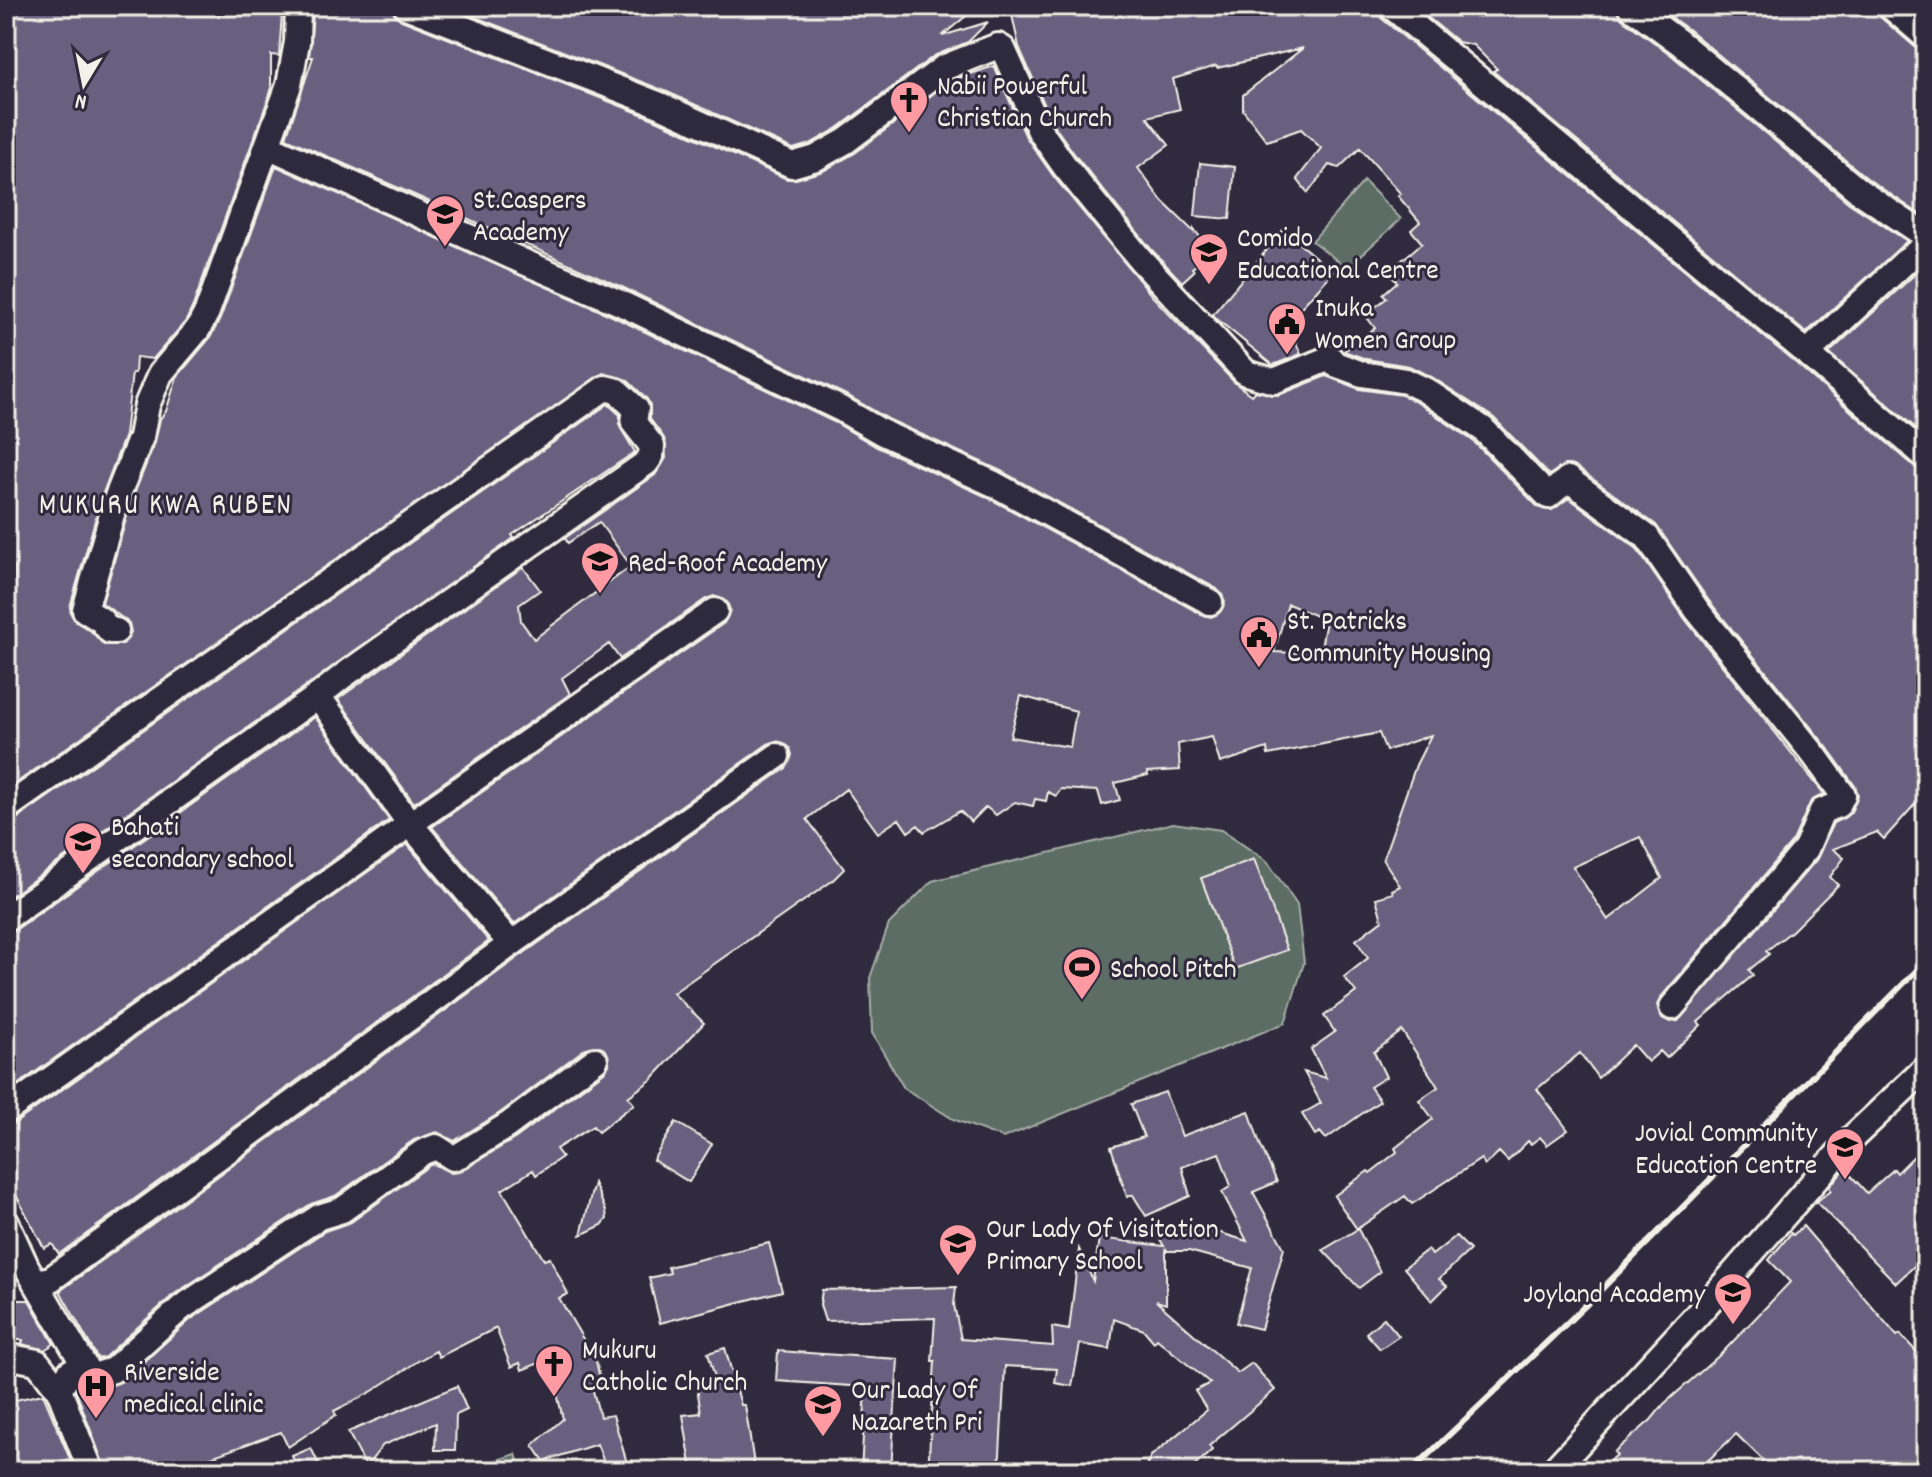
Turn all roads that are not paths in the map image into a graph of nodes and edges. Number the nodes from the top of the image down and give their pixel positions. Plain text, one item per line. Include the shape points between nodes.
1 (298, 6) edge
2 (406, 6) edge
3 (1391, 6) edge
4 (1630, 6) edge
5 (1890, 6) edge
6 (1926, 37) edge
7 (268, 146) junction
8 (1926, 236) edge
9 (1926, 246) edge
10 (1807, 353) junction
11 (1926, 457) edge
12 (1210, 602) dead end
13 (715, 611) dead end
14 (116, 631) dead end
15 (318, 696) junction
16 (777, 756) dead end
17 (6, 808) edge
18 (410, 824) junction
19 (6, 918) edge
20 (511, 944) junction
21 (1672, 1007) dead end
22 (595, 1060) dead end
23 (1926, 1068) edge
24 (6, 1111) edge
25 (6, 1222) edge
26 (35, 1282) junction
27 (6, 1356) edge
28 (91, 1377) junction
29 (59, 1390) junction
30 (91, 1471) edge
31 (1553, 1471) edge

1 - 7 street via 289,85
2 - 21 street via 660,105 792,165 846,141 943,68 998,46 1040,131 1066,168 1140,259 1246,373 1274,381 1330,358 1362,374 1406,381 1483,429 1548,496 1568,479 1647,537 1697,610 1843,795 1838,805 1822,811 1806,849
3 - 10 street
4 - 8 street via 1859,191
5 - 6 street
7 - 12 street via 618,302 843,410 994,484
7 - 14 street via 207,312 160,374 117,497 85,610
9 - 10 street
10 - 11 street
13 - 18 street
15 - 17 street via 648,462 652,446 634,423 634,407 605,388
15 - 18 street
15 - 19 street
16 - 20 street
18 - 20 street
18 - 24 street
20 - 26 street via 51,1279
22 - 28 street via 460,1155 453,1158 436,1147 423,1152 342,1210 319,1217 181,1308 113,1370
23 - 31 street via 1852,1138
25 - 26 street
26 - 28 street
27 - 29 street via 37,1362
28 - 29 street via 70,1372
29 - 30 street

